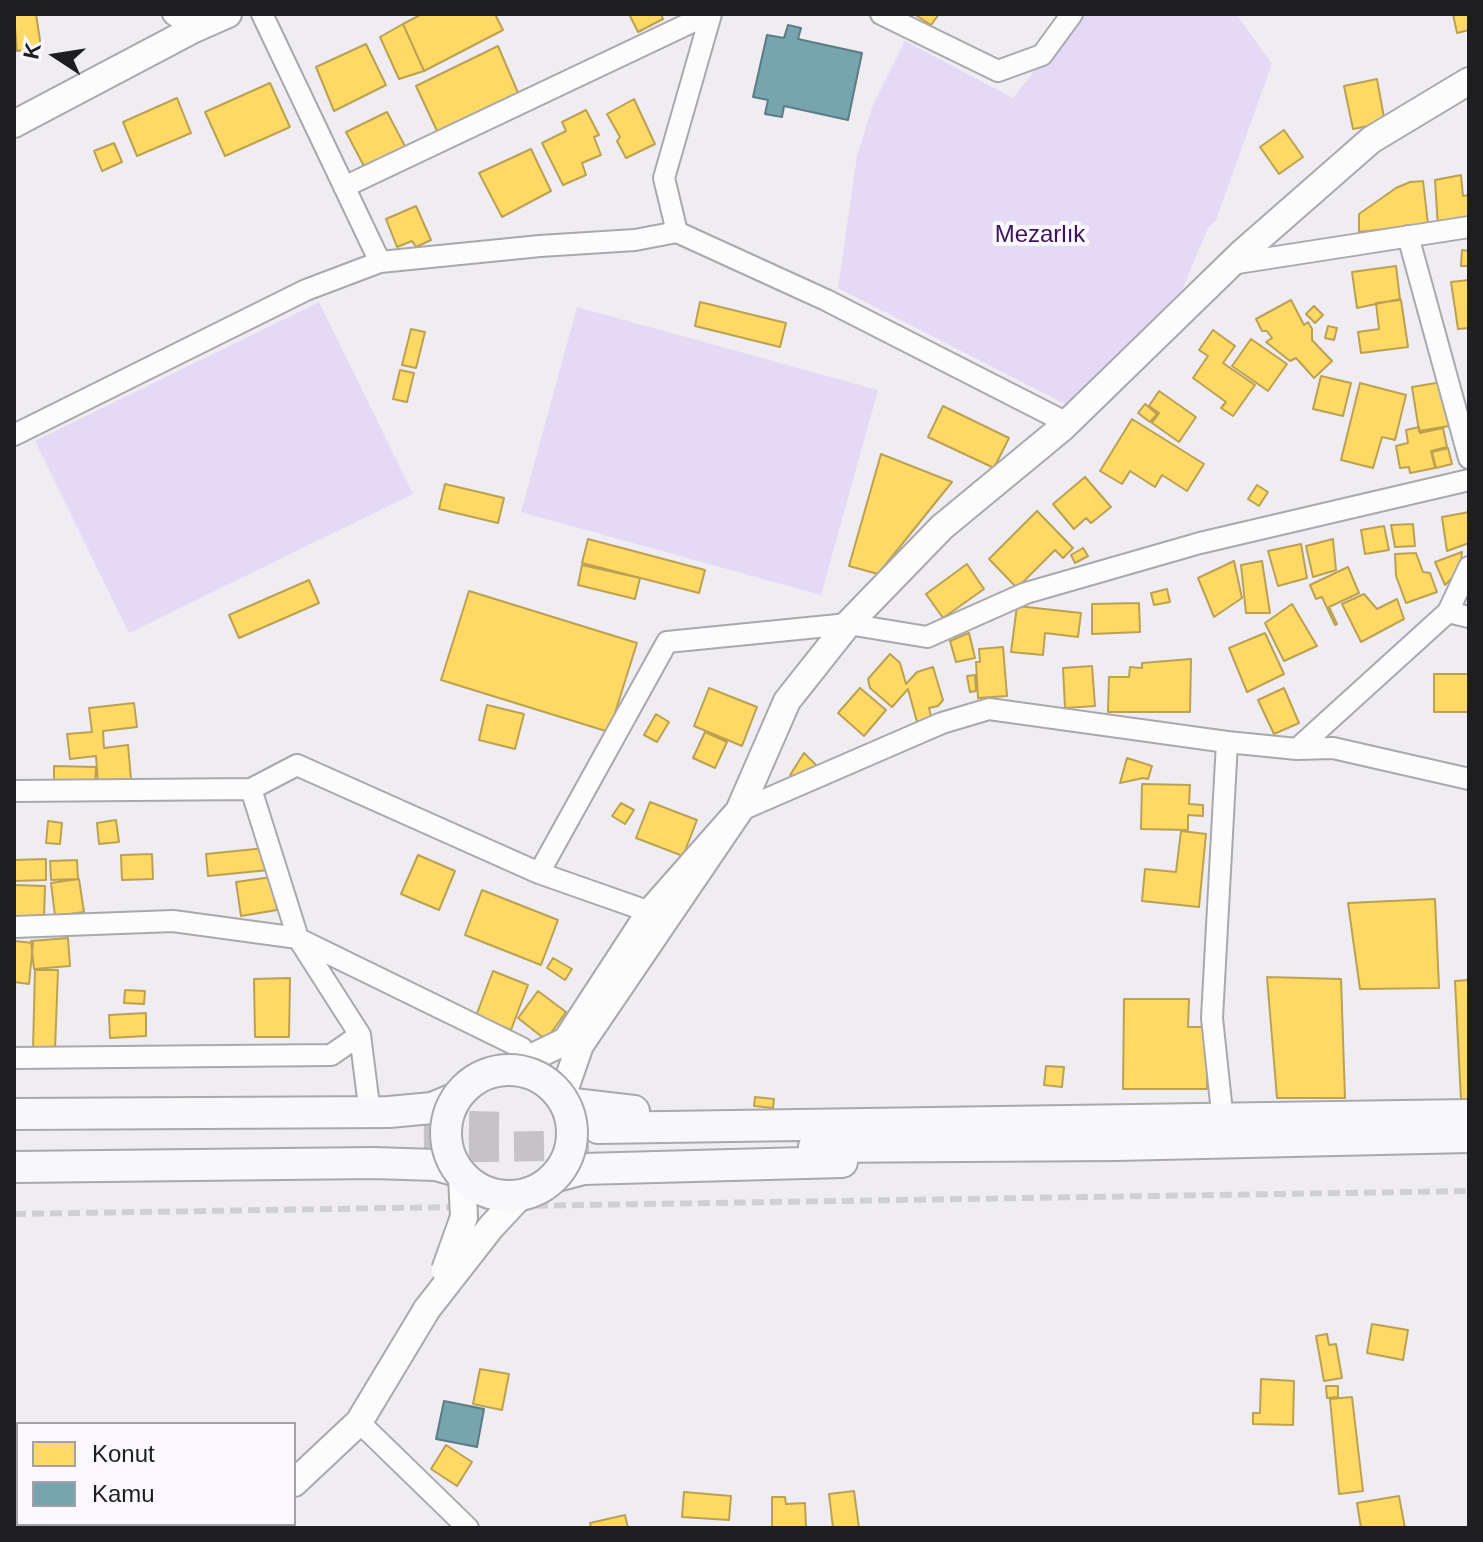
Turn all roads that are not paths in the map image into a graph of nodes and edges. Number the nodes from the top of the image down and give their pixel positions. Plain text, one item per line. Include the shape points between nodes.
1 (228, 14) edge
2 (262, 14) edge
3 (710, 14) edge
4 (881, 14) edge
5 (1072, 14) edge
6 (184, 21) edge
7 (1469, 81) edge
8 (14, 124) edge
9 (344, 187) junction
10 (1469, 227) edge
11 (677, 232) junction
12 (1408, 236) junction
13 (380, 262) junction
14 (1231, 264) junction
15 (1067, 423) junction
16 (14, 435) edge
17 (1469, 458) edge
18 (1469, 480) edge
19 (1469, 567) edge
20 (1448, 612) junction
21 (1469, 617) edge
22 (848, 624) junction
23 (1316, 731) junction
24 (1227, 742) junction
25 (1333, 748) junction
26 (1297, 749) junction
27 (1469, 779) edge
28 (251, 789) junction
29 (14, 791) edge
30 (739, 811) junction
31 (539, 873) junction
32 (650, 912) junction
33 (14, 927) edge
34 (298, 938) junction
35 (633, 953) junction
36 (360, 1035) junction
37 (14, 1058) edge
38 (515, 1058) junction
39 (456, 1098) junction
40 (564, 1100) junction
41 (378, 1105) junction
42 (14, 1114) edge
43 (1469, 1115) edge
44 (1224, 1130) junction
45 (14, 1133) edge
46 (599, 1136) tunnel mouth
47 (1469, 1137) edge
48 (14, 1148) edge
49 (14, 1167) edge
50 (460, 1174) junction
51 (557, 1176) junction
52 (520, 1196) junction
53 (427, 1309) junction
54 (359, 1422) junction
55 (296, 1481) edge
56 (468, 1528) edge

1 - 6 street
2 - 9 street
3 - 9 street
3 - 11 street via 664,178
4 - 5 street via 998,71 1042,55
6 - 8 street
7 - 14 street via 1371,140
9 - 13 street
10 - 12 street
11 - 13 street
11 - 15 street via 826,300
12 - 14 street
12 - 17 street
13 - 16 street via 306,290
14 - 15 street
15 - 22 street via 942,527
18 - 22 street via 1200,543 1026,593 927,637
19 - 20 street
20 - 21 street
20 - 23 street
22 - 30 street via 787,701
22 - 31 street via 667,642
23 - 25 street
23 - 26 street
24 - 26 street
24 - 30 street via 989,709 942,723
24 - 44 street via 1212,1018
25 - 26 street
25 - 27 street
28 - 29 street
28 - 31 street via 297,765
28 - 34 street
30 - 32 street
30 - 35 street
31 - 32 street
32 - 35 street
33 - 34 street via 173,921
34 - 36 street
34 - 38 street
35 - 38 street via 566,1041
35 - 40 street via 580,1045
36 - 37 street via 331,1055
36 - 41 street
38 - 39 main road, bridge via 470,1083
38 - 40 main road, bridge
39 - 41 main road via 432,1108
39 - 50 main road, bridge via 445,1138
40 - 44 main road via 620,1111 721,1114 1139,1111
40 - 51 main road, bridge via 573,1137
41 - 42 main road
43 - 44 main road
44 - 46 main road via 727,1128
44 - 47 main road
44 - 51 main road via 1017,1159 682,1165 583,1169
45 - 48 main road via 424,1136
49 - 50 main road via 373,1163 436,1165
50 - 52 main road, bridge via 479,1190 499,1197
50 - 53 street, bridge via 464,1217
51 - 52 main road, bridge
52 - 53 street, bridge
53 - 54 street
54 - 55 street
54 - 56 street

